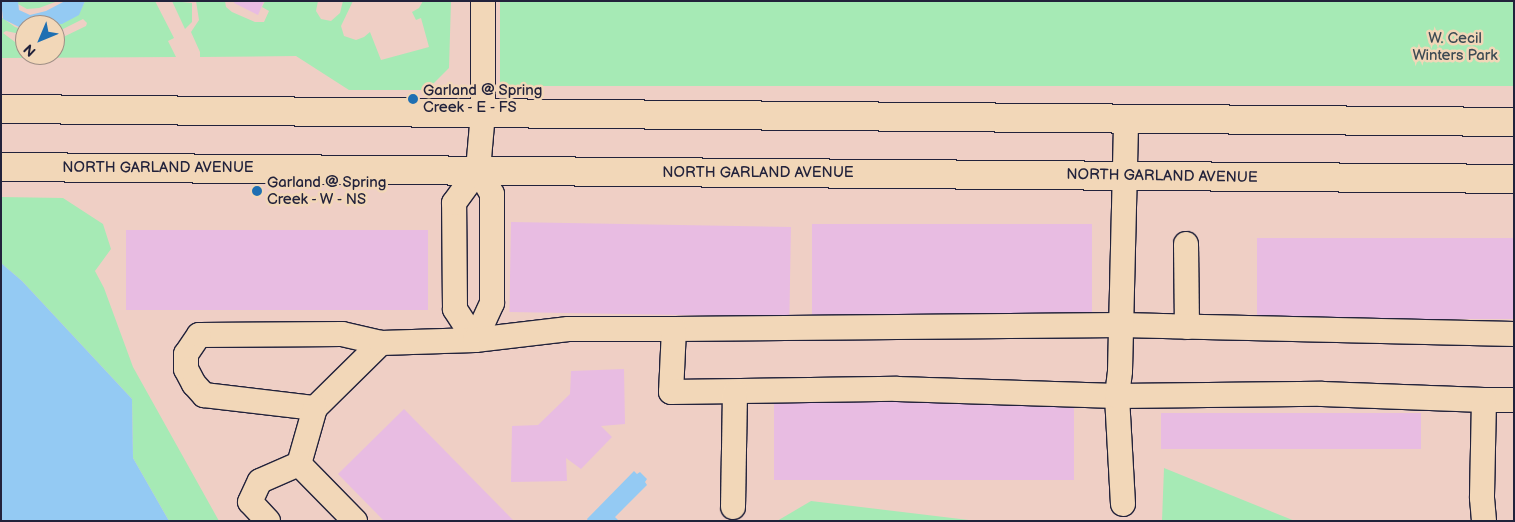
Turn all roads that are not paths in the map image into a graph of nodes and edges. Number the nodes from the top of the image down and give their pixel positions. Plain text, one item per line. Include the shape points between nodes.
1 (484, 1) edge
2 (1, 110) edge
3 (483, 113) junction
4 (1126, 118) junction
5 (1514, 122) edge
6 (1, 167) edge
7 (478, 170) junction
8 (1124, 176) junction
9 (1514, 179) edge
10 (1186, 244) dead end
11 (1121, 325) junction
12 (1186, 326) junction
13 (674, 329) junction
14 (1514, 334) edge
15 (475, 340) junction
16 (382, 344) junction
17 (735, 392) junction
18 (1116, 396) junction
19 (1513, 399) edge
20 (1484, 400) junction
21 (316, 408) junction
22 (299, 464) junction
23 (1123, 504) dead end
24 (733, 507) dead end
25 (268, 521) edge
26 (354, 521) edge
27 (1484, 521) edge

1 - 3 street
2 - 3 main road
3 - 4 main road
3 - 7 street
4 - 5 main road
4 - 8 street
6 - 7 main road, NORTH GARLAND AVENUE
7 - 8 main road, NORTH GARLAND AVENUE
7 - 15 street via 492,194 492,304
7 - 15 street via 454,202 455,309
8 - 9 main road, NORTH GARLAND AVENUE
8 - 11 street
10 - 12 street
11 - 12 street
11 - 13 street
11 - 18 street
12 - 14 street
13 - 15 street via 568,329
13 - 17 street via 671,392
15 - 16 street
16 - 21 street
16 - 21 street via 342,334 199,335 186,354 186,369 204,395
17 - 18 street via 897,389
17 - 24 street
18 - 20 street via 1322,394
18 - 23 street
19 - 20 street
20 - 27 street
21 - 22 street
22 - 25 street via 260,481 250,502
22 - 26 street

